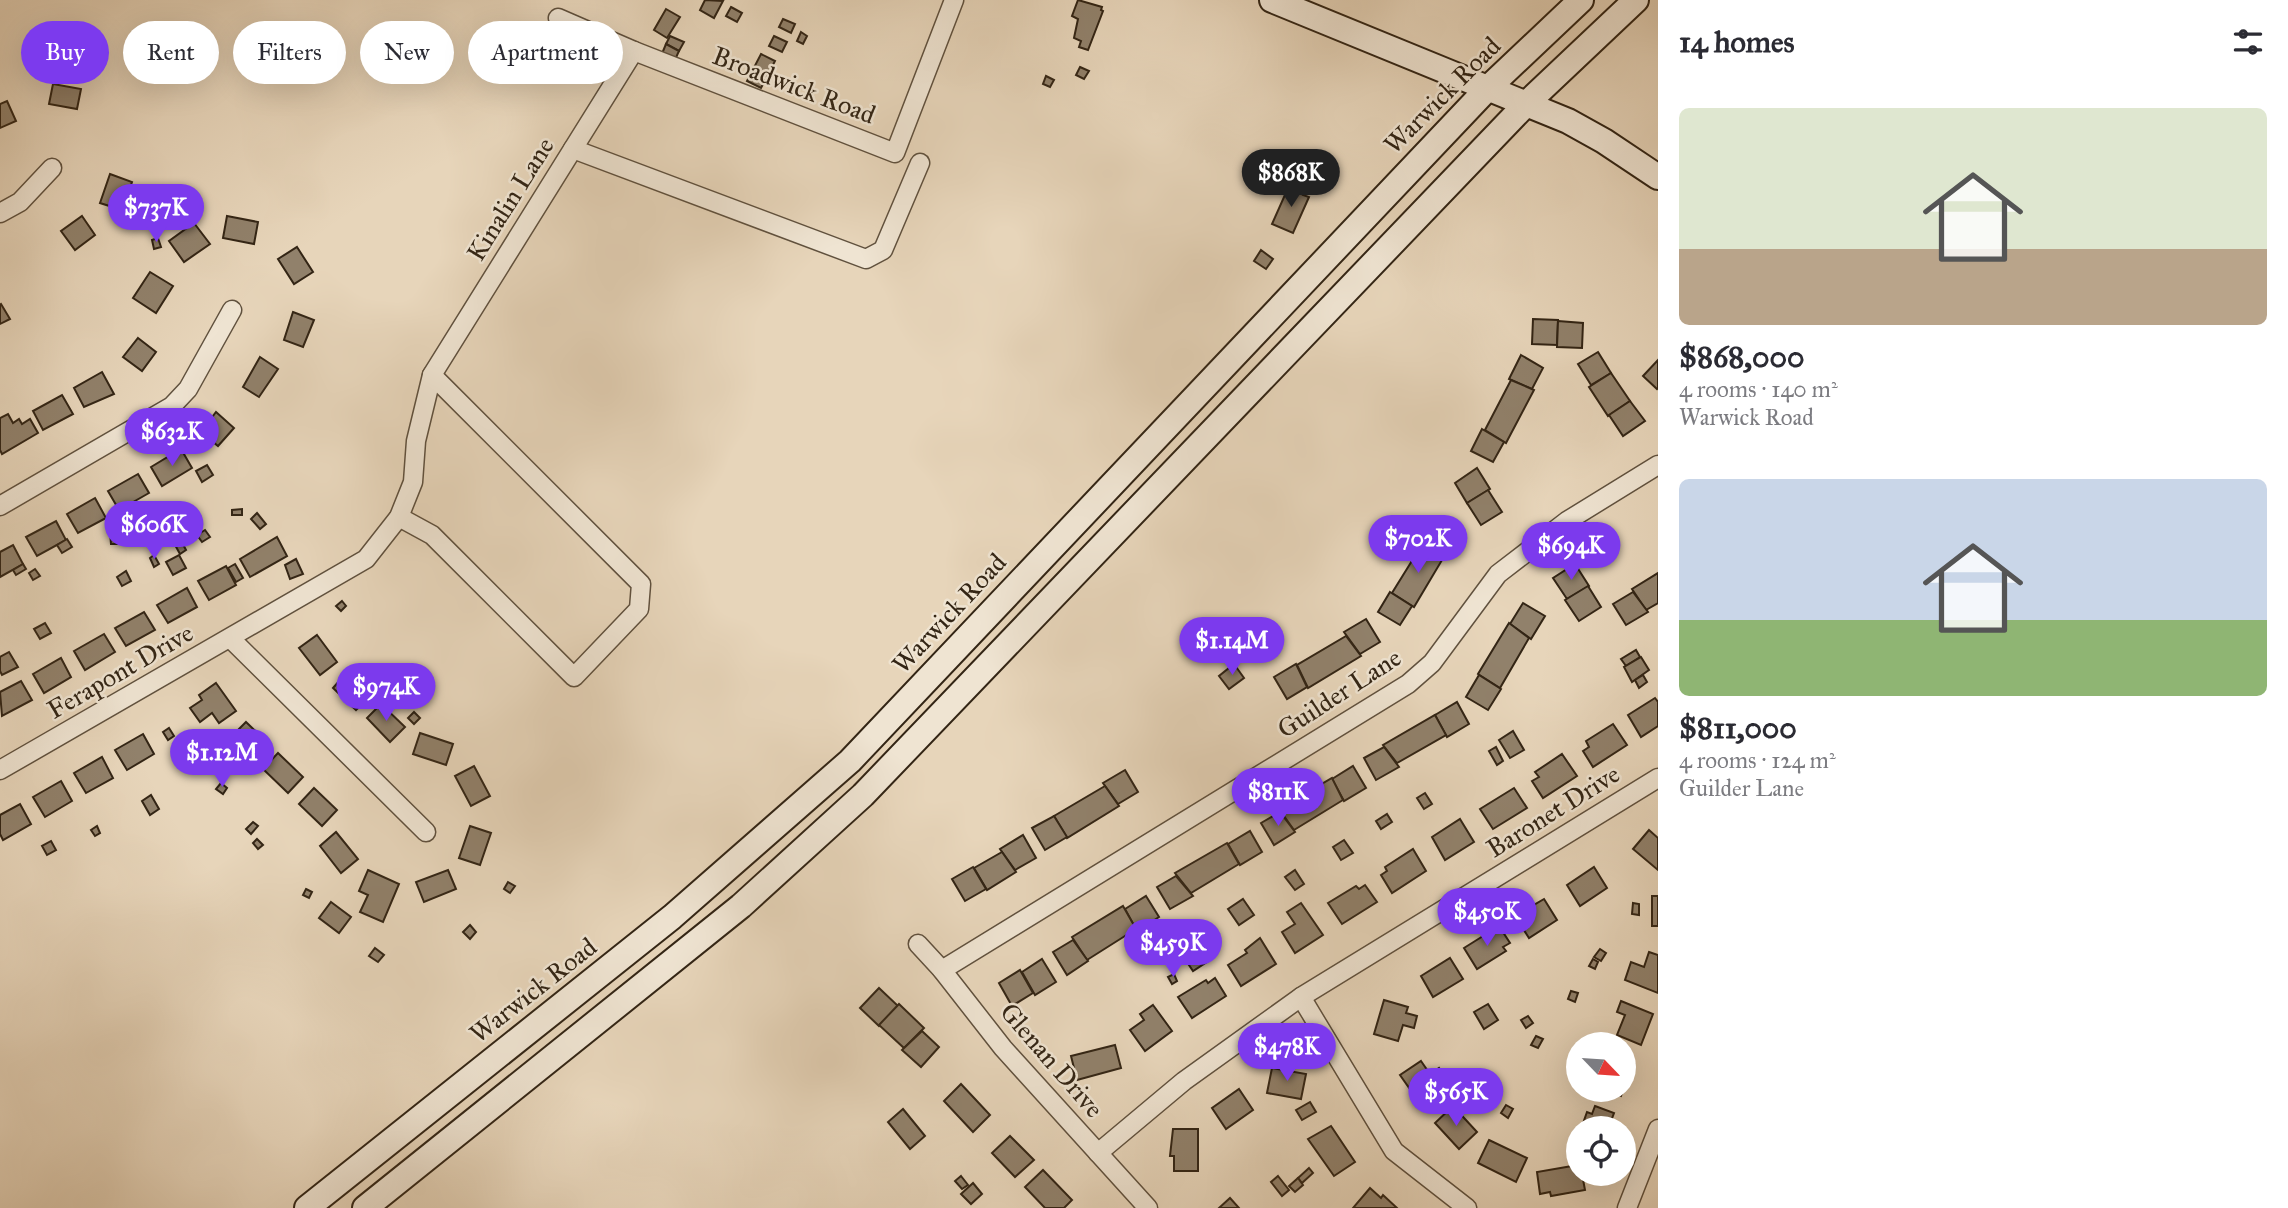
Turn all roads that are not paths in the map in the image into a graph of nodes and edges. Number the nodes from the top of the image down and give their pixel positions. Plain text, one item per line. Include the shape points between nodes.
1 (954, 0) edge
2 (1272, 0) edge
3 (1581, 0) edge
4 (1636, 0) edge
5 (558, 18) dead end
6 (634, 51) junction
7 (1488, 88) junction
8 (1527, 103) junction
9 (573, 149) junction
10 (920, 163) dead end
11 (52, 168) dead end
12 (1658, 177) edge
13 (0, 213) edge
14 (232, 310) dead end
15 (432, 375) junction
16 (1658, 465) edge
17 (0, 506) edge
18 (398, 517) junction
19 (230, 638) junction
20 (0, 770) edge
21 (1658, 778) edge
22 (426, 832) dead end
23 (918, 944) dead end
24 (942, 970) junction
25 (1301, 997) junction
26 (1658, 1129) edge
27 (1098, 1153) junction
28 (307, 1208) edge
29 (365, 1208) edge
30 (1148, 1208) edge
31 (1468, 1208) edge
32 (1627, 1208) edge

1 - 6 street, Broadwick Road via 895,153
2 - 7 main road
3 - 7 main road, Warwick Road
4 - 8 main road
5 - 6 street, Broadwick Road
6 - 9 street, Kinalin Lane
7 - 8 main road
7 - 28 main road, Warwick Road via 850,761 672,917
8 - 12 main road via 1569,121
8 - 29 main road via 863,795 741,906
9 - 10 street via 866,259 883,250
9 - 15 street, Kinalin Lane
11 - 13 street via 20,202
14 - 17 street via 188,389 172,406
15 - 18 street, Kinalin Lane via 416,441 413,482
15 - 18 street via 641,584 639,609 573,677 432,535
16 - 24 street, Guilder Lane via 1567,521 1498,574 1432,663 1408,684
18 - 19 street, Ferapont Drive via 366,559
19 - 20 street, Ferapont Drive
19 - 22 street
21 - 25 street, Baronet Drive
23 - 24 street, Glenan Drive
24 - 27 street, Glenan Drive via 1003,1048
25 - 27 street, Baronet Drive via 1184,1081
25 - 31 street via 1394,1151
26 - 32 street
27 - 30 street, Glenan Drive

